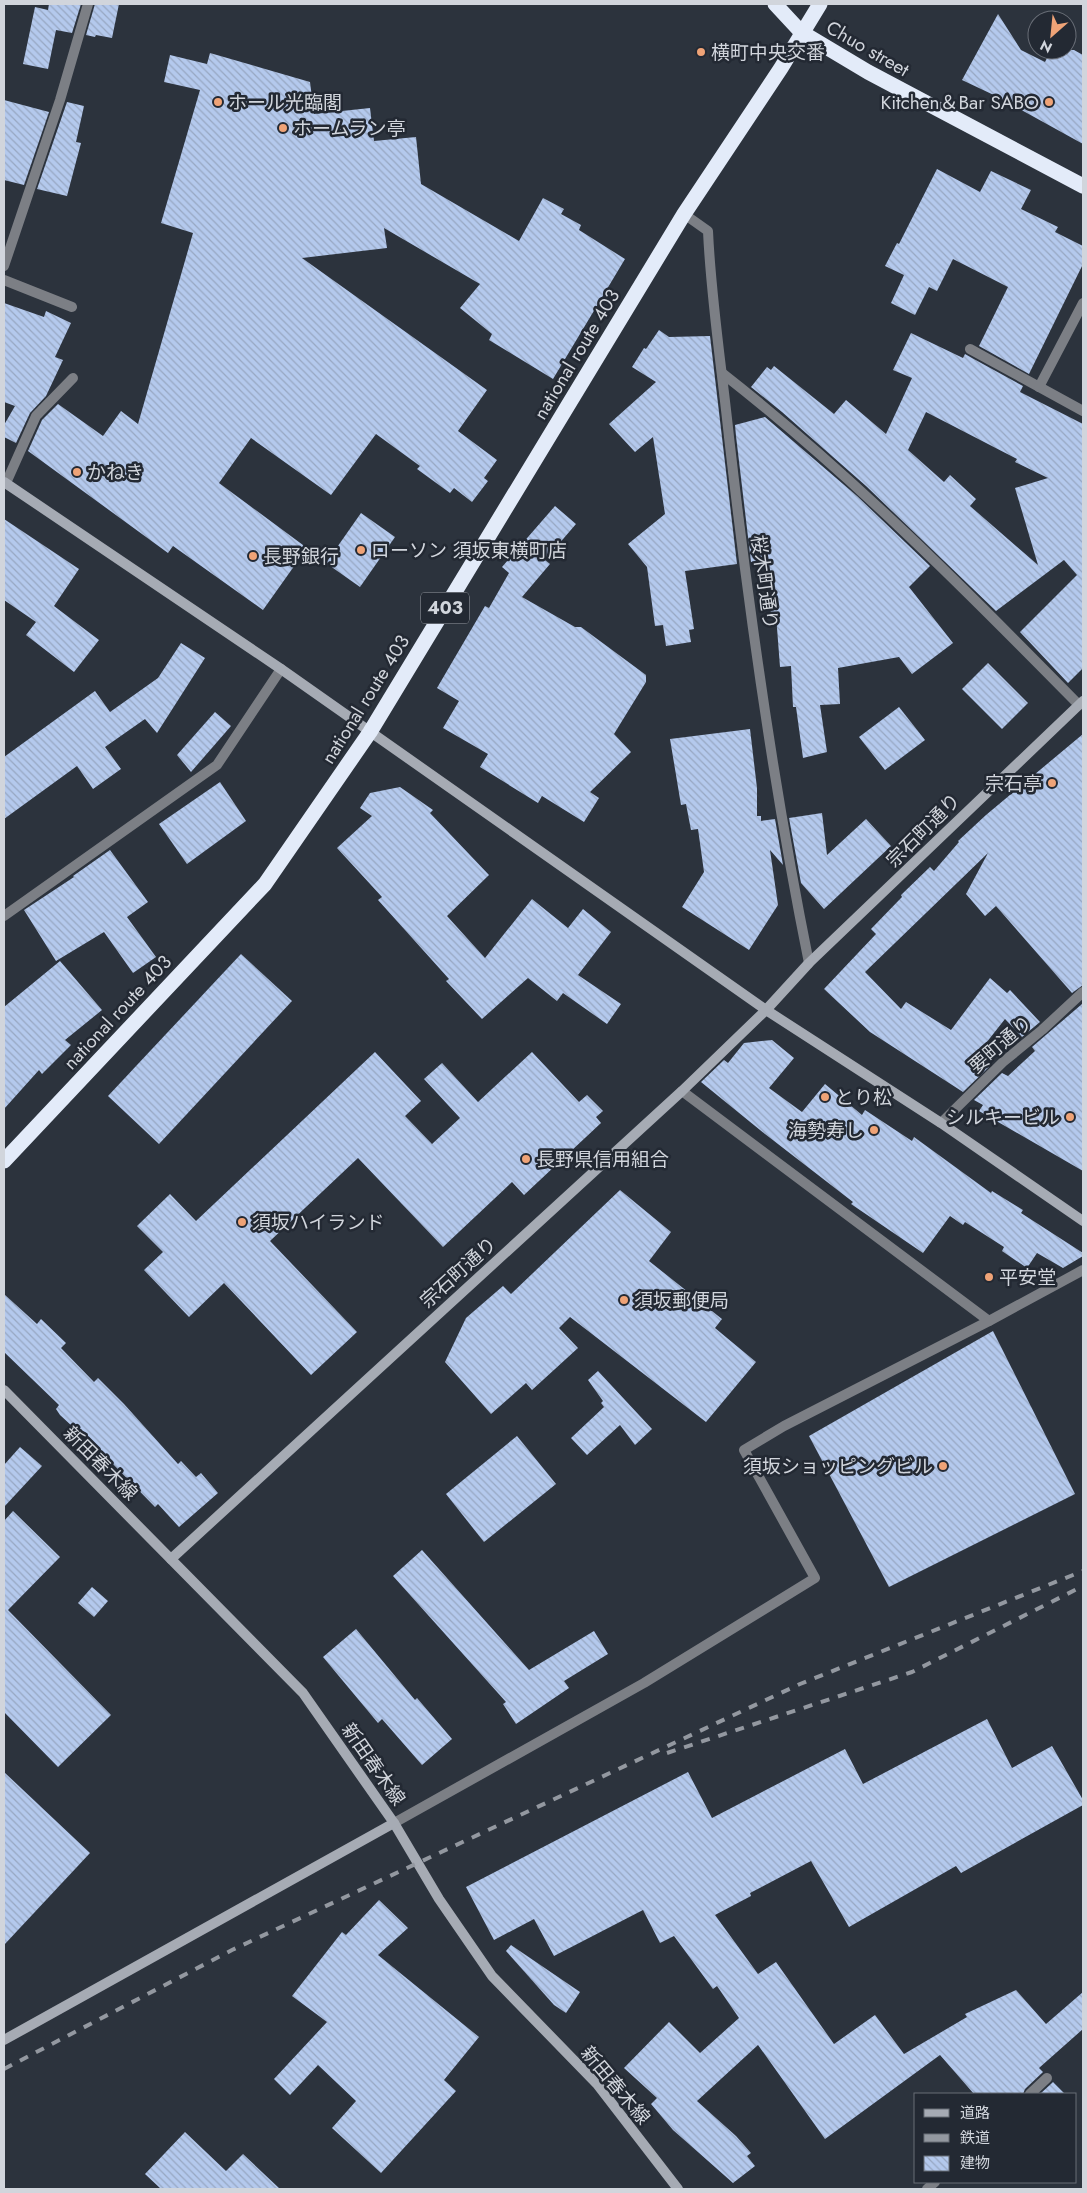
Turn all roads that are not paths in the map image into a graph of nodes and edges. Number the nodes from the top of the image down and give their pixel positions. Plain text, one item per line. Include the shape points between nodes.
1 (88, 4) edge
2 (775, 4) edge
3 (820, 4) edge
4 (801, 32) junction
5 (1083, 186) edge
6 (684, 214) junction
7 (4, 266) edge
8 (4, 280) edge
9 (1083, 303) edge
10 (72, 307) dead end
11 (970, 349) dead end
12 (722, 373) junction
13 (73, 378) dead end
14 (1039, 387) junction
15 (1083, 411) edge
16 (5, 482) edge
17 (281, 669) junction
18 (1081, 703) edge
19 (370, 732) junction
20 (4, 916) edge
21 (809, 964) junction
22 (1083, 992) edge
23 (766, 1010) junction
24 (682, 1091) junction
25 (941, 1123) junction
26 (4, 1161) edge
27 (1083, 1220) edge
28 (1083, 1270) edge
29 (989, 1321) junction
30 (4, 1390) edge
31 (171, 1558) junction
32 (394, 1823) junction
33 (4, 2040) edge
34 (1047, 2078) dead end
35 (1031, 2093) edge
36 (678, 2189) edge

1 - 7 street via 60,100
2 - 4 highway, Chuo street
3 - 4 highway, national route 403 / 403
4 - 5 highway, Chuo street via 868,72
4 - 6 highway, national route 403 / 403 via 781,68
6 - 12 street, 桜木町通り via 708,231
6 - 19 highway, national route 403 / 403
8 - 10 street
9 - 14 street
11 - 14 street
12 - 18 street via 761,403 904,532
12 - 21 street, 桜木町通り via 784,836
13 - 16 street via 36,416
14 - 15 street
16 - 17 main road
17 - 19 main road
17 - 20 street via 217,765
18 - 21 main road, 宗石町通り
19 - 23 main road
19 - 26 highway, national route 403 / 403 via 265,884
21 - 23 main road, 宗石町通り
22 - 25 street, 要町通り via 1003,1062
23 - 24 main road, 宗石町通り
23 - 25 main road
24 - 29 street
24 - 31 main road, 宗石町通り
25 - 27 main road
28 - 29 street
29 - 32 street via 784,1426 744,1450 815,1578 644,1683
30 - 31 main road, 新田春木線
31 - 32 main road, 新田春木線 via 303,1693
32 - 33 main road
32 - 36 main road, 新田春木線 via 439,1899 492,1976 597,2084
34 - 35 street

